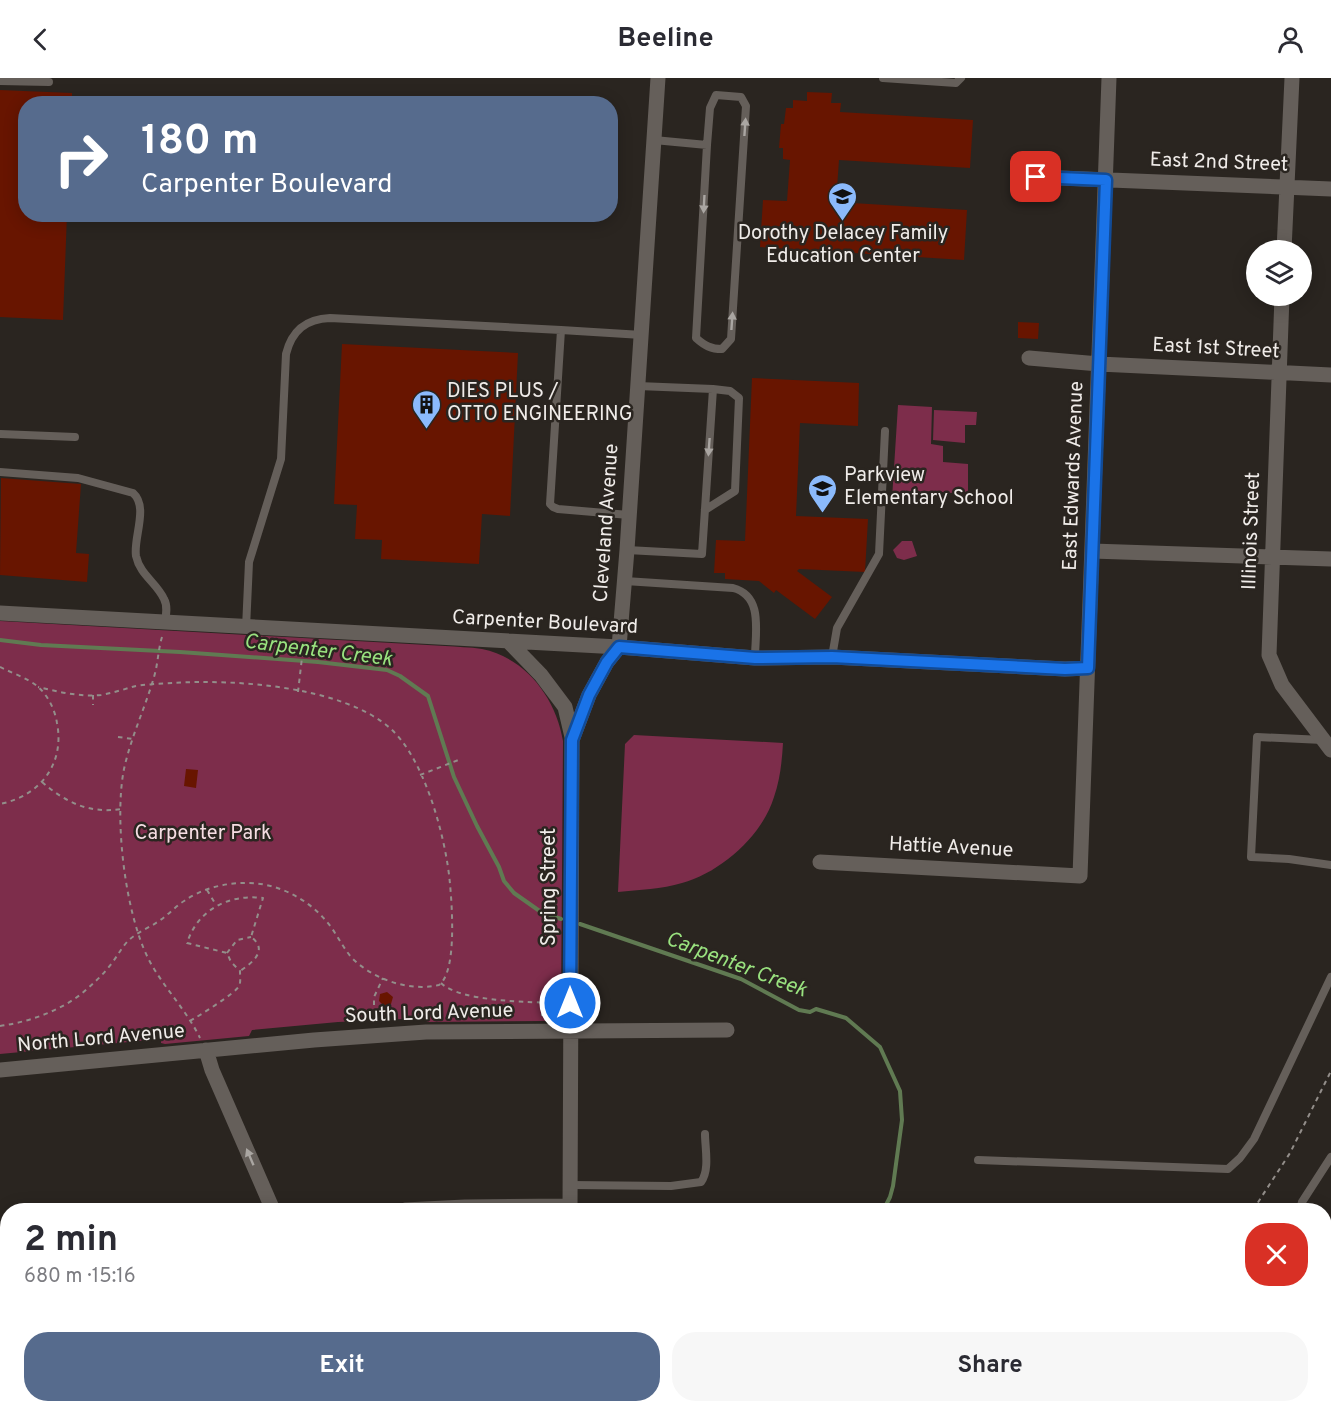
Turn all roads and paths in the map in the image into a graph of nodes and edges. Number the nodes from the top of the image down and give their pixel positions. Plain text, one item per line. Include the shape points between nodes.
1 (658, 78) edge
2 (883, 78) edge
3 (961, 78) edge
4 (1109, 78) edge
5 (1292, 78) edge
6 (0, 81) edge
7 (49, 82) dead end
8 (654, 140) junction
9 (707, 145) junction
10 (1036, 177) dead end
11 (1106, 180) junction
12 (1287, 187) junction
13 (1331, 189) edge
14 (1284, 240) edge
15 (1281, 306) edge
16 (561, 330) junction
17 (642, 335) junction
18 (1029, 358) dead end
19 (1099, 364) junction
20 (1278, 372) junction
21 (1331, 375) edge
22 (638, 386) junction
23 (713, 389) junction
24 (885, 431) dead end
25 (0, 434) edge
26 (75, 437) dead end
27 (0, 472) edge
28 (705, 510) junction
29 (629, 515) junction
30 (627, 550) junction
31 (1092, 551) junction
32 (1272, 557) junction
33 (1331, 559) edge
34 (625, 581) junction
35 (0, 613) edge
36 (165, 622) junction
37 (246, 628) junction
38 (508, 641) junction
39 (160, 643) dead end
40 (619, 647) junction
41 (303, 649) dead end
42 (832, 657) junction
43 (755, 658) junction
44 (0, 667) edge
45 (1088, 668) junction
46 (151, 686) junction
47 (38, 687) junction
48 (298, 692) junction
49 (93, 695) junction
50 (93, 705) dead end
51 (118, 737) dead end
52 (133, 739) junction
53 (572, 740) junction
54 (1329, 744) edge
55 (461, 759) dead end
56 (420, 775) junction
57 (42, 782) junction
58 (0, 804) edge
59 (121, 808) junction
60 (820, 862) dead end
61 (1331, 865) edge
62 (1080, 876) joint
63 (207, 890) junction
64 (216, 905) junction
65 (137, 933) junction
66 (251, 938) junction
67 (227, 953) junction
68 (240, 971) junction
69 (1331, 977) edge
70 (383, 978) junction
71 (441, 983) junction
72 (561, 1003) dead end
73 (190, 1021) junction
74 (0, 1026) edge
75 (727, 1030) dead end
76 (570, 1031) junction
77 (374, 1035) junction
78 (206, 1050) junction
79 (0, 1070) edge
80 (1331, 1071) edge
81 (705, 1134) dead end
82 (1331, 1157) edge
83 (978, 1160) dead end
84 (570, 1185) junction
85 (270, 1203) edge
86 (570, 1203) edge
87 (1258, 1203) edge
88 (1302, 1203) edge

1 - 8 street, Cleveland Avenue
2 - 3 lane via 956,83
4 - 11 street, East Edwards Avenue
5 - 12 street
6 - 7 lane
8 - 9 lane
8 - 17 street, Cleveland Avenue
9 -> 9 lane via 696,338 713,349 722,349 731,339 746,106 741,97 716,95 710,108
10 - 11 street, East 2nd Street
11 - 12 street, East 2nd Street
11 - 19 street, East Edwards Avenue
12 - 13 street, East 2nd Street
12 - 14 street
15 - 20 street, Illinois Street
16 - 17 lane
16 - 29 lane via 550,504 558,509
16 - 37 lane via 330,318 306,323 296,332 286,354 281,459 249,562
17 - 22 street, Cleveland Avenue
18 - 19 street, East 1st Street
19 - 20 street, East 1st Street
19 - 31 street, East Edwards Avenue
20 - 21 street, East 1st Street
20 - 32 street, Illinois Street
22 - 23 lane
22 - 29 street, Cleveland Avenue
23 -> 28 lane
23 - 28 lane via 730,391 739,398 735,491
24 - 42 lane via 879,554 837,628
25 - 26 lane
27 - 36 lane via 78,478 137,496 140,506 135,552 145,576 165,599
28 - 30 lane via 702,554
29 - 30 street, Cleveland Avenue
30 - 34 street, Cleveland Avenue
31 - 32 street
31 - 45 street, East Edwards Avenue
32 - 33 street
32 - 54 street, Illinois Street via 1270,658 1282,684
34 - 40 street, Cleveland Avenue
34 - 43 lane via 741,591 755,610
35 - 36 street, Carpenter Boulevard
36 - 37 street, Carpenter Boulevard
37 - 38 street, Carpenter Boulevard
38 - 40 street, Carpenter Boulevard
38 - 53 street via 565,707
39 - 46 path
40 - 43 street, Carpenter Boulevard
40 - 53 street, Spring Street via 589,695
41 - 48 path
42 - 43 street, Carpenter Boulevard
42 - 45 street, Carpenter Boulevard
44 - 47 path
45 - 62 street, East Edwards Avenue
46 - 48 path via 252,684
46 - 49 path
46 - 52 path
47 - 49 path
47 - 57 path via 54,710 59,734 54,764
48 - 56 path via 353,706 377,718 406,747
49 - 50 path
51 - 52 path
52 - 59 path via 124,771
53 - 76 street, Spring Street
54 - 61 lane via 1257,737 1251,857
55 - 56 path
56 - 71 path via 440,827 451,885 450,960 448,975
57 - 58 path via 22,798
57 - 59 path via 80,806
59 - 65 path via 126,879
60 - 62 street, Hattie Avenue
63 - 64 path
63 - 65 path
63 - 70 path via 252,883 297,896 321,915 358,963
64 - 66 path via 239,897 263,898
64 - 67 path via 198,922 187,943
65 - 73 path via 148,958
65 - 74 path via 97,980 71,1001 42,1016
66 - 67 path via 236,941
66 - 68 path via 258,944 259,953
67 - 68 path
68 - 73 path via 238,988
69 - 83 lane via 1254,1139 1228,1169
70 - 71 path via 423,986
70 - 77 path via 373,1001
71 - 72 path via 452,991 478,997
73 - 78 path
75 - 76 street, South Lord Avenue
76 - 77 street, South Lord Avenue
76 - 84 street, Spring Street
77 - 78 street, South Lord Avenue
78 - 79 street, North Lord Avenue
85 -> 78 street
80 - 87 path via 1290,1153
81 - 84 lane via 706,1170 701,1182 671,1186
82 - 88 lane
84 - 86 street, Spring Street

